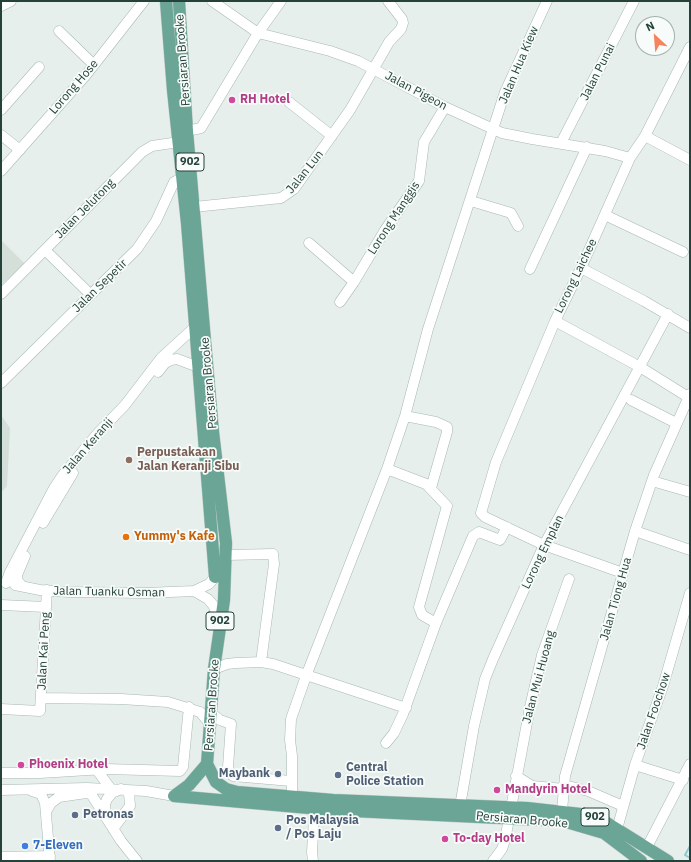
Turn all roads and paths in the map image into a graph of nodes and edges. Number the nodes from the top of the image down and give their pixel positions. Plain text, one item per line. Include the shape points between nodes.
1 (11, 1) edge
2 (144, 1) edge
3 (166, 1) edge
4 (179, 1) edge
5 (212, 1) edge
6 (281, 1) edge
7 (388, 1) edge
8 (547, 1) edge
9 (634, 1) edge
10 (1, 6) edge
11 (59, 31) dead end
12 (258, 33) junction
13 (690, 47) edge
14 (94, 65) junction
15 (39, 68) dead end
16 (373, 68) junction
17 (289, 102) dead end
18 (444, 107) junction
19 (1, 110) edge
20 (494, 129) junction
21 (188, 131) junction
22 (1, 135) edge
23 (332, 136) junction
24 (645, 136) junction
25 (179, 142) junction
26 (561, 143) junction
27 (587, 147) junction
28 (20, 150) junction
29 (630, 158) junction
30 (690, 160) edge
31 (1, 171) edge
32 (182, 178) junction
33 (471, 201) junction
34 (194, 207) junction
35 (605, 215) junction
36 (518, 226) dead end
37 (309, 243) dead end
38 (45, 250) junction
39 (683, 252) dead end
40 (581, 268) junction
41 (530, 269) dead end
42 (354, 282) junction
43 (1, 294) edge
44 (90, 294) junction
45 (340, 302) dead end
46 (668, 314) junction
47 (555, 321) junction
48 (195, 327) junction
49 (690, 328) edge
50 (172, 347) junction
51 (177, 359) junction
52 (202, 360) junction
53 (640, 367) junction
54 (1, 383) edge
55 (689, 399) edge
56 (631, 400) dead end
57 (405, 416) junction
58 (676, 423) junction
59 (387, 469) junction
60 (652, 481) junction
61 (431, 488) junction
62 (690, 492) edge
63 (60, 494) junction
64 (43, 509) junction
65 (507, 527) junction
66 (635, 531) junction
67 (544, 545) junction
68 (690, 550) edge
69 (227, 555) junction
70 (623, 573) junction
71 (215, 577) joint
72 (569, 579) dead end
73 (4, 583) edge
74 (22, 586) junction
75 (47, 590) junction
76 (194, 591) junction
77 (690, 593) edge
78 (1, 605) edge
79 (46, 607) junction
80 (220, 620) junction
81 (436, 623) junction
82 (261, 662) junction
83 (214, 669) junction
84 (306, 676) junction
85 (41, 698) junction
86 (189, 708) junction
87 (406, 708) junction
88 (6, 709) edge
89 (211, 719) junction
90 (386, 743) dead end
91 (207, 764) junction
92 (690, 764) edge
93 (635, 766) junction
94 (96, 769) junction
95 (4, 773) edge
96 (516, 776) junction
97 (683, 780) junction
98 (291, 781) junction
99 (528, 784) junction
100 (564, 787) junction
101 (118, 789) junction
102 (3, 790) edge
103 (24, 790) junction
104 (174, 796) junction
105 (292, 797) junction
106 (315, 804) junction
107 (460, 806) junction
108 (511, 806) junction
109 (623, 806) junction
110 (47, 810) junction
111 (562, 811) junction
112 (106, 817) junction
113 (113, 829) junction
114 (617, 829) junction
115 (647, 847) junction
116 (1, 857) edge
117 (50, 858) edge
118 (311, 858) edge
119 (137, 861) edge
120 (492, 861) edge
121 (641, 861) edge
122 (668, 861) edge

1 - 10 street
2 - 14 street, Lorong Hose
3 - 25 main road, Persiaran Brooke / 902
4 - 21 main road, Persiaran Brooke / 902
5 - 12 street, Jalan Pigeon
6 - 12 street
7 - 16 street, Jalan Lun via 400,14 403,23 401,30 389,42
8 - 20 street, Jalan Hua Kiew via 505,92
9 - 26 street, Jalan Punai
11 - 14 street
12 - 16 street, Jalan Pigeon via 330,51
12 - 21 street via 201,128
13 - 24 street, Lorong Laichee
14 - 28 street, Lorong Hose
15 - 19 street
16 - 18 street, Jalan Pigeon
16 - 23 street, Jalan Lun
17 - 23 street
18 - 20 street, Jalan Pigeon
18 - 42 street, Lorong Manggis via 424,142 419,181 385,230
20 - 26 street, Jalan Pigeon via 532,140
20 - 33 street, Jalan Hua Kiew
21 - 34 main road, Persiaran Brooke / 902
22 - 28 street
23 - 34 street, Jalan Lun via 294,189 281,198
24 - 29 street, Lorong Laichee
24 - 30 street
25 - 32 main road, Persiaran Brooke / 902
25 - 38 street, Jalan Jelutong via 152,146 142,152
26 - 27 street, Jalan Pigeon
27 - 29 street, Jalan Pigeon
27 - 41 street
28 - 31 street, Lorong Hose
29 - 35 street, Lorong Laichee
32 - 44 street, Jalan Sepetir via 174,182 156,221 142,243
32 - 48 main road, Persiaran Brooke / 902
33 - 36 street via 511,213
33 - 57 street, Jalan Hua Kiew via 428,329
34 - 52 main road, Persiaran Brooke / 902
35 - 39 street
35 - 40 street, Lorong Laichee
37 - 42 street
38 - 43 street, Jalan Jelutong
38 - 44 street
40 - 46 street
40 - 47 street, Lorong Laichee
42 - 45 street, Lorong Manggis
44 - 54 street, Jalan Sepetir
46 - 49 street
46 - 53 street, Lorong Emplan
47 - 53 street
47 - 65 street, Lorong Laichee via 496,462 481,513
48 - 50 street, Jalan Keranji
48 - 52 main road, Persiaran Brooke / 902
50 - 51 street
50 - 64 street, Jalan Keranji via 125,405 69,467
51 - 52 street via 193,365
51 - 63 street, Jalan Keranji via 165,363 135,402 71,475
52 - 69 main road, Persiaran Brooke / 902
52 - 71 main road, Persiaran Brooke / 902
53 - 55 street
53 - 67 street, Lorong Emplan
55 - 58 street, Jalan Tiong Hua
56 - 58 street
57 - 59 street, Jalan Hua Kiew
57 - 61 street via 441,423 447,428
58 - 60 street, Jalan Tiong Hua
59 - 61 street via 421,480
59 - 84 street, Jalan Hua Kiew
60 - 62 street
60 - 66 street, Jalan Tiong Hua
61 - 81 street via 447,508 419,607 422,615
63 - 64 street via 48,509
63 - 74 street, Jalan Keranji via 35,536 17,575 16,580
64 - 73 street, Jalan Keranji
65 - 67 street
65 - 81 street via 500,540 479,532 472,536
66 - 68 street
66 - 70 street, Jalan Tiong Hua
67 - 70 street
67 - 107 street, Lorong Emplan via 485,679
69 - 80 main road, Persiaran Brooke / 902
69 - 82 street via 273,554 274,564
70 - 100 street, Jalan Tiong Hua
71 - 76 street via 209,584
72 - 96 street, Jalan Mui Huoang via 542,655
73 - 74 street, Jalan Tuanku Osman
74 - 75 street, Jalan Tuanku Osman
75 - 76 street, Jalan Tuanku Osman via 146,593
75 - 79 street, Jalan Kai Peng
76 - 80 street via 213,604
77 - 93 street, Jalan Foochow via 664,686
78 - 79 street
79 - 85 street, Jalan Kai Peng
80 - 83 main road, Persiaran Brooke / 902
81 - 87 street
82 - 83 street via 227,664
82 - 84 street
83 - 89 main road, Persiaran Brooke / 902
84 - 87 street
84 - 98 street, Jalan Hua Kiew via 291,719
85 - 86 street via 168,702
85 - 88 street, Jalan Kai Peng via 40,711
86 - 89 street
86 - 94 street via 182,769 174,772
87 - 90 street
89 - 91 main road, Persiaran Brooke / 902
89 - 98 street via 231,724 228,768 233,776
91 - 104 main road, Persiaran Brooke via 189,785
91 - 105 main road, Persiaran Brooke / 902 via 216,782 226,789
92 - 97 street
93 - 97 street
93 - 109 street, Jalan Foochow
94 - 95 street via 40,774
94 - 101 street
95 - 102 street
96 - 99 street
96 - 108 street, Jalan Mui Huoang
97 - 115 street
98 - 105 street, Jalan Hua Kiew
99 - 100 street
99 - 108 street
100 - 109 street via 588,792
100 - 111 street, Jalan Tiong Hua
101 - 103 street
101 - 104 street
101 - 112 street via 107,799
101 - 113 street via 129,793 130,806
102 - 103 street
103 - 110 street via 41,794
104 - 106 main road, Persiaran Brooke / 902
105 - 106 main road, Persiaran Brooke / 902
106 - 107 main road, Persiaran Brooke / 902
106 - 108 main road, Persiaran Brooke / 902
106 - 118 street
107 - 108 main road, Persiaran Brooke / 902
108 - 111 main road, Persiaran Brooke / 902
108 - 120 street, Jalan Mui Huoang via 502,849
108 - 121 main road, Persiaran Brooke / 902 via 595,830 612,838
109 - 114 street, Jalan Foochow
110 - 112 street via 59,796 86,793 94,798
110 - 117 street
111 - 114 main road, Persiaran Brooke / 902 via 598,818
112 - 113 street
113 - 119 street
114 - 115 main road, Persiaran Brooke / 902
115 - 122 main road, Persiaran Brooke / 902
116 - 117 street

